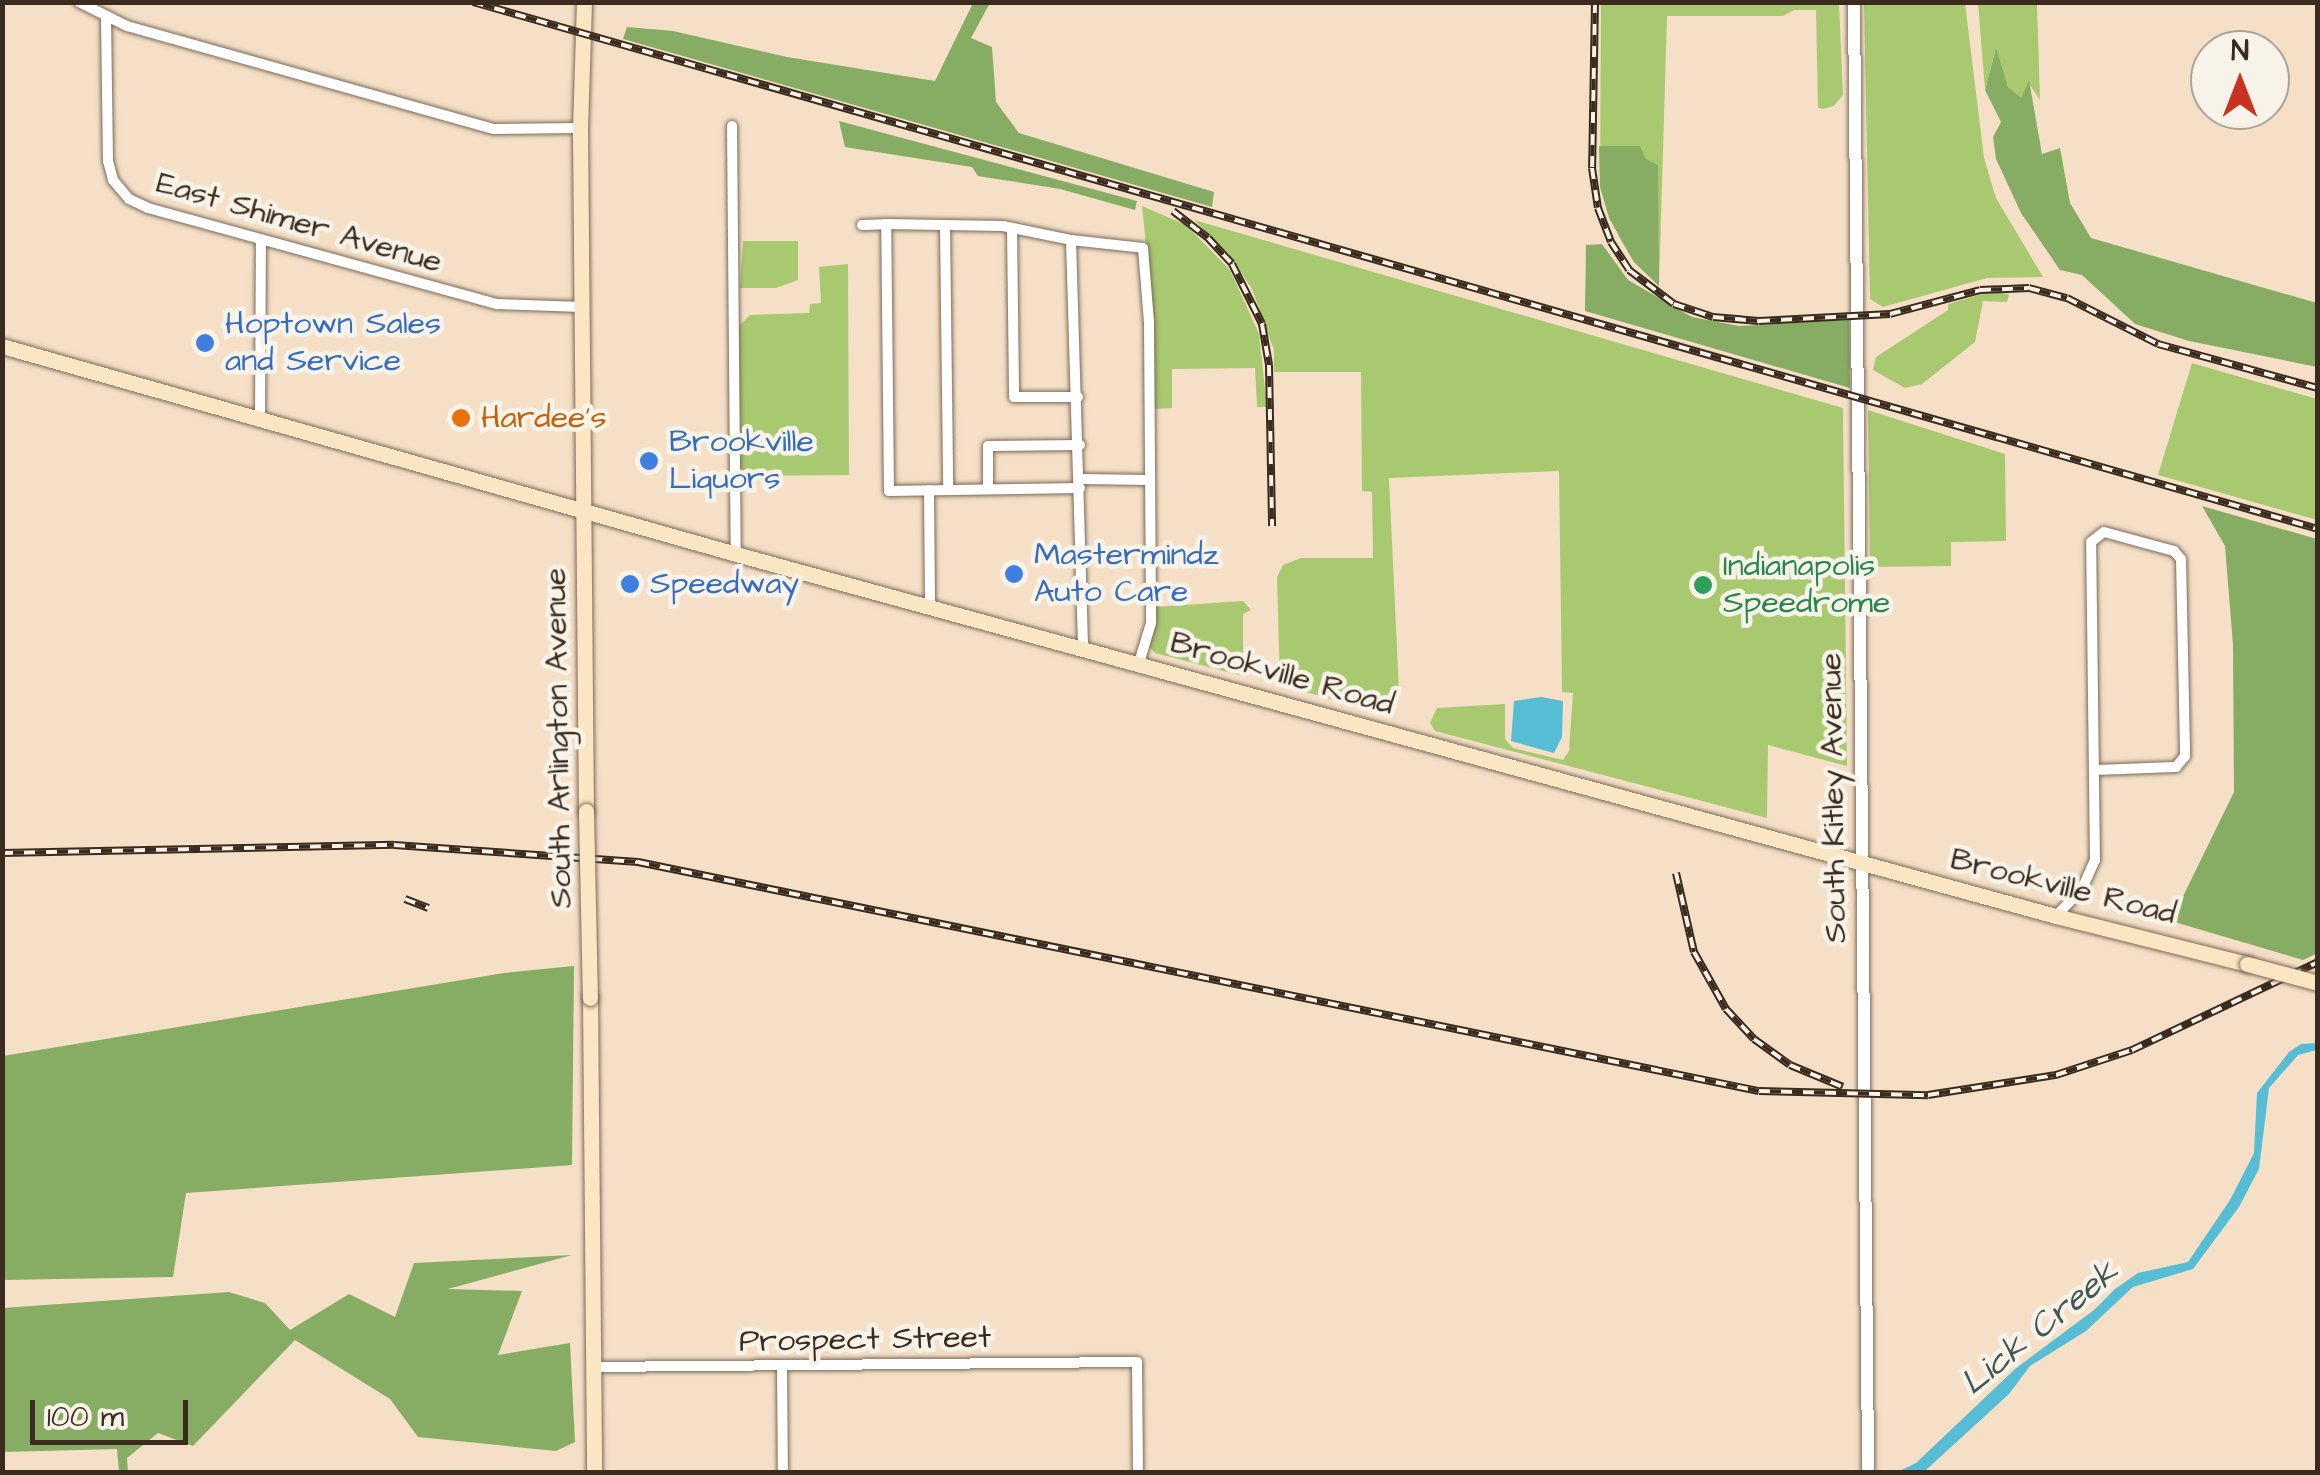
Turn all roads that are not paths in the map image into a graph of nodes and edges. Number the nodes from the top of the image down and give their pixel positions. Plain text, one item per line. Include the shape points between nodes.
1 (79, 2) edge
2 (584, 2) edge
3 (1854, 2) edge
4 (106, 18) junction
5 (732, 126) dead end
6 (580, 128) junction
7 (886, 224) junction
8 (862, 225) dead end
9 (946, 226) junction
10 (1012, 228) junction
11 (261, 239) junction
12 (1071, 240) junction
13 (582, 307) junction
14 (2, 346) edge
15 (1078, 397) junction
16 (260, 419) junction
17 (1080, 446) junction
18 (1150, 480) junction
19 (1080, 483) junction
20 (988, 489) junction
21 (929, 490) junction
22 (948, 490) junction
23 (584, 511) junction
24 (736, 554) junction
25 (930, 605) junction
26 (1083, 647) junction
27 (1139, 663) junction
28 (2094, 770) junction
29 (1862, 863) junction
30 (2056, 916) junction
31 (2318, 984) edge
32 (782, 1365) junction
33 (594, 1366) junction
34 (1868, 1470) edge
35 (594, 1472) edge
36 (783, 1472) edge
37 (1138, 1472) edge

1 - 4 street
2 - 6 main road, South Arlington Avenue
3 - 29 street, South Kitley Avenue
4 - 6 street via 494,129
4 - 11 street, East Shimer Avenue via 108,161 119,189 148,208
5 - 24 street
6 - 13 main road, South Arlington Avenue
7 - 8 street
7 - 9 street
7 - 21 street via 889,491
9 - 10 street
9 - 22 street
10 - 12 street
10 - 15 street via 1014,397
11 - 13 street, East Shimer Avenue via 496,304
11 - 16 street
12 - 15 street
12 - 18 street via 1143,248
13 - 23 main road, South Arlington Avenue
14 - 16 main road, Brookville Road
15 - 17 street
16 - 23 main road, Brookville Road
17 - 19 street
17 - 20 street via 988,446
18 - 19 street
18 - 27 street via 1151,623
19 - 20 street
19 - 26 street
20 - 22 street
21 - 22 street
21 - 25 street
23 - 24 main road, Brookville Road
23 - 33 main road, South Arlington Avenue, bridge
24 - 25 main road, Brookville Road
25 - 26 main road, Brookville Road
26 - 27 main road, Brookville Road
27 - 29 main road, Brookville Road
28 - 28 street via 2176,766 2185,756 2181,559 2171,550 2104,532 2091,542
28 - 30 street via 2093,868
29 - 30 main road, Brookville Road
29 - 34 street, South Kitley Avenue
30 - 31 main road, Brookville Road, bridge
32 - 33 street, Prospect Street
32 - 36 street
32 - 37 street, Prospect Street via 1137,1362
33 - 35 main road, South Arlington Avenue

